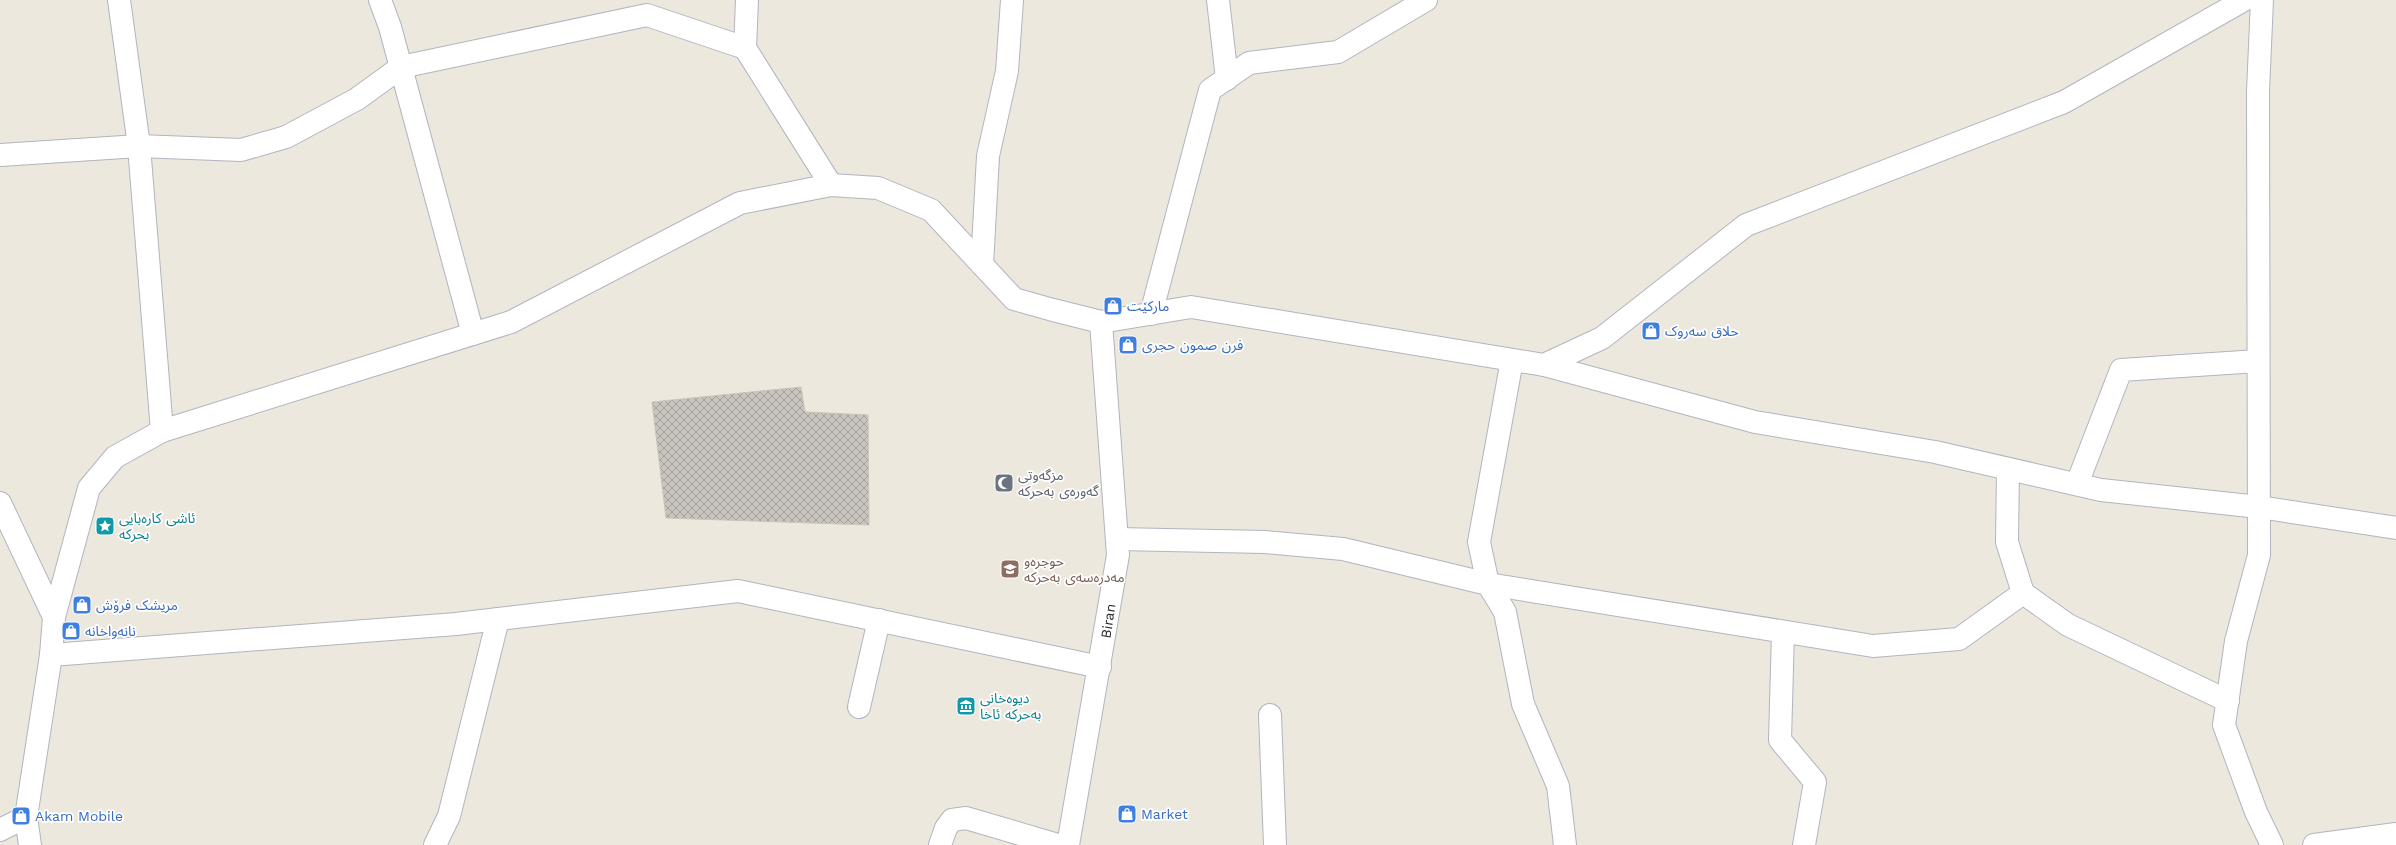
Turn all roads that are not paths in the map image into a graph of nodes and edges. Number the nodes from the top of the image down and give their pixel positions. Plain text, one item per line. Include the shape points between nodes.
1 (119, 0) edge
2 (380, 0) edge
3 (747, 0) edge
4 (1012, 0) edge
5 (1218, 0) edge
6 (1426, 0) edge
7 (2244, 0) edge
8 (2262, 0) edge
9 (745, 48) junction
10 (401, 67) junction
11 (1227, 79) junction
12 (140, 146) junction
13 (0, 155) edge
14 (831, 185) junction
15 (982, 265) junction
16 (1151, 314) junction
17 (1101, 322) junction
18 (473, 334) junction
19 (1512, 360) junction
20 (2258, 361) junction
21 (1544, 365) junction
22 (162, 432) junction
23 (2008, 469) junction
24 (2077, 484) junction
25 (0, 503) edge
26 (2259, 507) junction
27 (2396, 528) edge
28 (1117, 539) junction
29 (1488, 584) junction
30 (2023, 593) junction
31 (54, 617) junction
32 (498, 619) junction
33 (879, 620) junction
34 (1784, 632) junction
35 (52, 655) junction
36 (1100, 667) junction
37 (2228, 701) junction
38 (859, 707) dead end
39 (1270, 714) dead end
40 (26, 817) junction
41 (0, 830) edge
42 (2396, 834) edge
43 (30, 845) edge
44 (435, 845) edge
45 (940, 845) edge
46 (1058, 845) edge
47 (1068, 845) edge
48 (1275, 845) edge
49 (1565, 845) edge
50 (1804, 845) edge
51 (2272, 845) edge
52 (2314, 845) edge

1 - 12 street
2 - 10 street
3 - 9 street
4 - 15 street via 1007,71 988,156
5 - 11 street
6 - 11 street via 1338,52 1249,63
7 - 21 street via 2064,102 1746,226 1602,338
8 - 20 street via 2258,91
9 - 10 street via 647,16
9 - 14 street
10 - 12 street via 357,99 286,138 241,150
10 - 18 street
11 - 16 street via 1210,90
12 - 13 street
12 - 22 street
14 - 15 street via 878,188 931,210
14 - 18 street via 740,203 512,322
15 - 17 street via 1014,299
16 - 17 street
16 - 19 street via 1191,307
17 - 28 street, Biran
18 - 22 street
19 - 21 street
19 - 29 street via 1479,542
20 - 24 street via 2121,370
20 - 26 street
21 - 23 street via 1755,422 1935,452
22 - 31 street via 115,457 89,488
23 - 24 street
23 - 30 street via 2007,542
24 - 26 street via 2101,490
25 - 31 street
26 - 27 street
26 - 37 street via 2259,555 2236,642
28 - 29 street via 1265,542 1343,549
28 - 36 street, Biran via 1118,555
29 - 34 street
29 - 49 street via 1505,612 1523,704 1558,786
30 - 34 street via 1959,639 1873,646
30 - 37 street via 2068,625
31 - 35 street
32 - 33 street via 738,591
32 - 35 street
32 - 44 street via 449,816
33 - 36 street
33 - 38 street
34 - 50 street via 1780,740 1815,782
35 - 40 street
36 - 47 street, Biran
37 - 51 street via 2224,726 2256,812
39 - 48 street
40 - 41 street
40 - 43 street
42 - 52 street
45 - 46 street via 952,820 966,818

